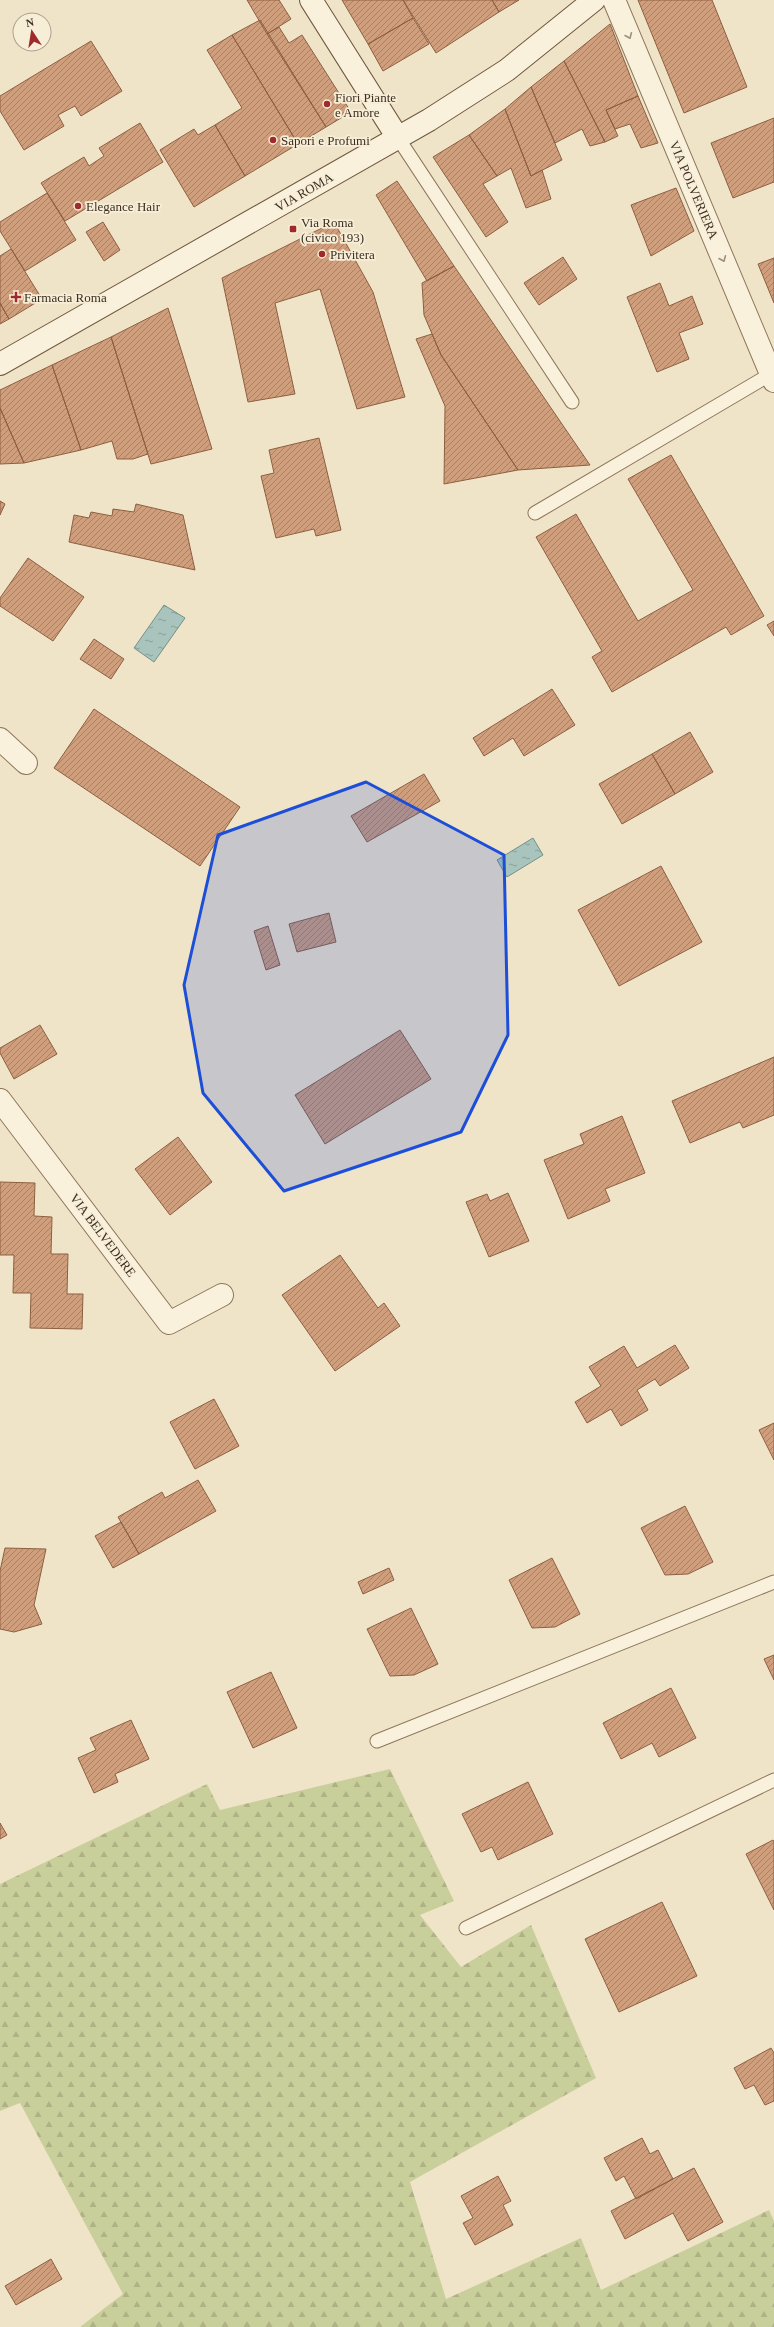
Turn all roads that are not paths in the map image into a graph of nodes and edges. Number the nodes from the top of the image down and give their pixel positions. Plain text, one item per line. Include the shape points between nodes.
1 (311, 0) edge
2 (594, 0) edge
3 (614, 0) edge
4 (398, 138) junction
5 (0, 364) edge
6 (773, 377) edge
7 (572, 402) dead end
8 (535, 513) dead end
9 (0, 739) edge
10 (26, 763) dead end
11 (0, 1100) edge
12 (222, 1295) dead end
13 (774, 1582) edge
14 (377, 1740) dead end
15 (774, 1780) edge
16 (466, 1928) dead end

1 - 4 main road
2 - 4 main road, VIA ROMA via 507,70
3 -> 6 main road, VIA POLVERIERA
4 - 5 main road, VIA ROMA
4 - 7 lane
6 - 8 lane
9 - 10 main road
11 - 12 main road, VIA BELVEDERE via 169,1323
13 - 14 lane
15 - 16 lane

